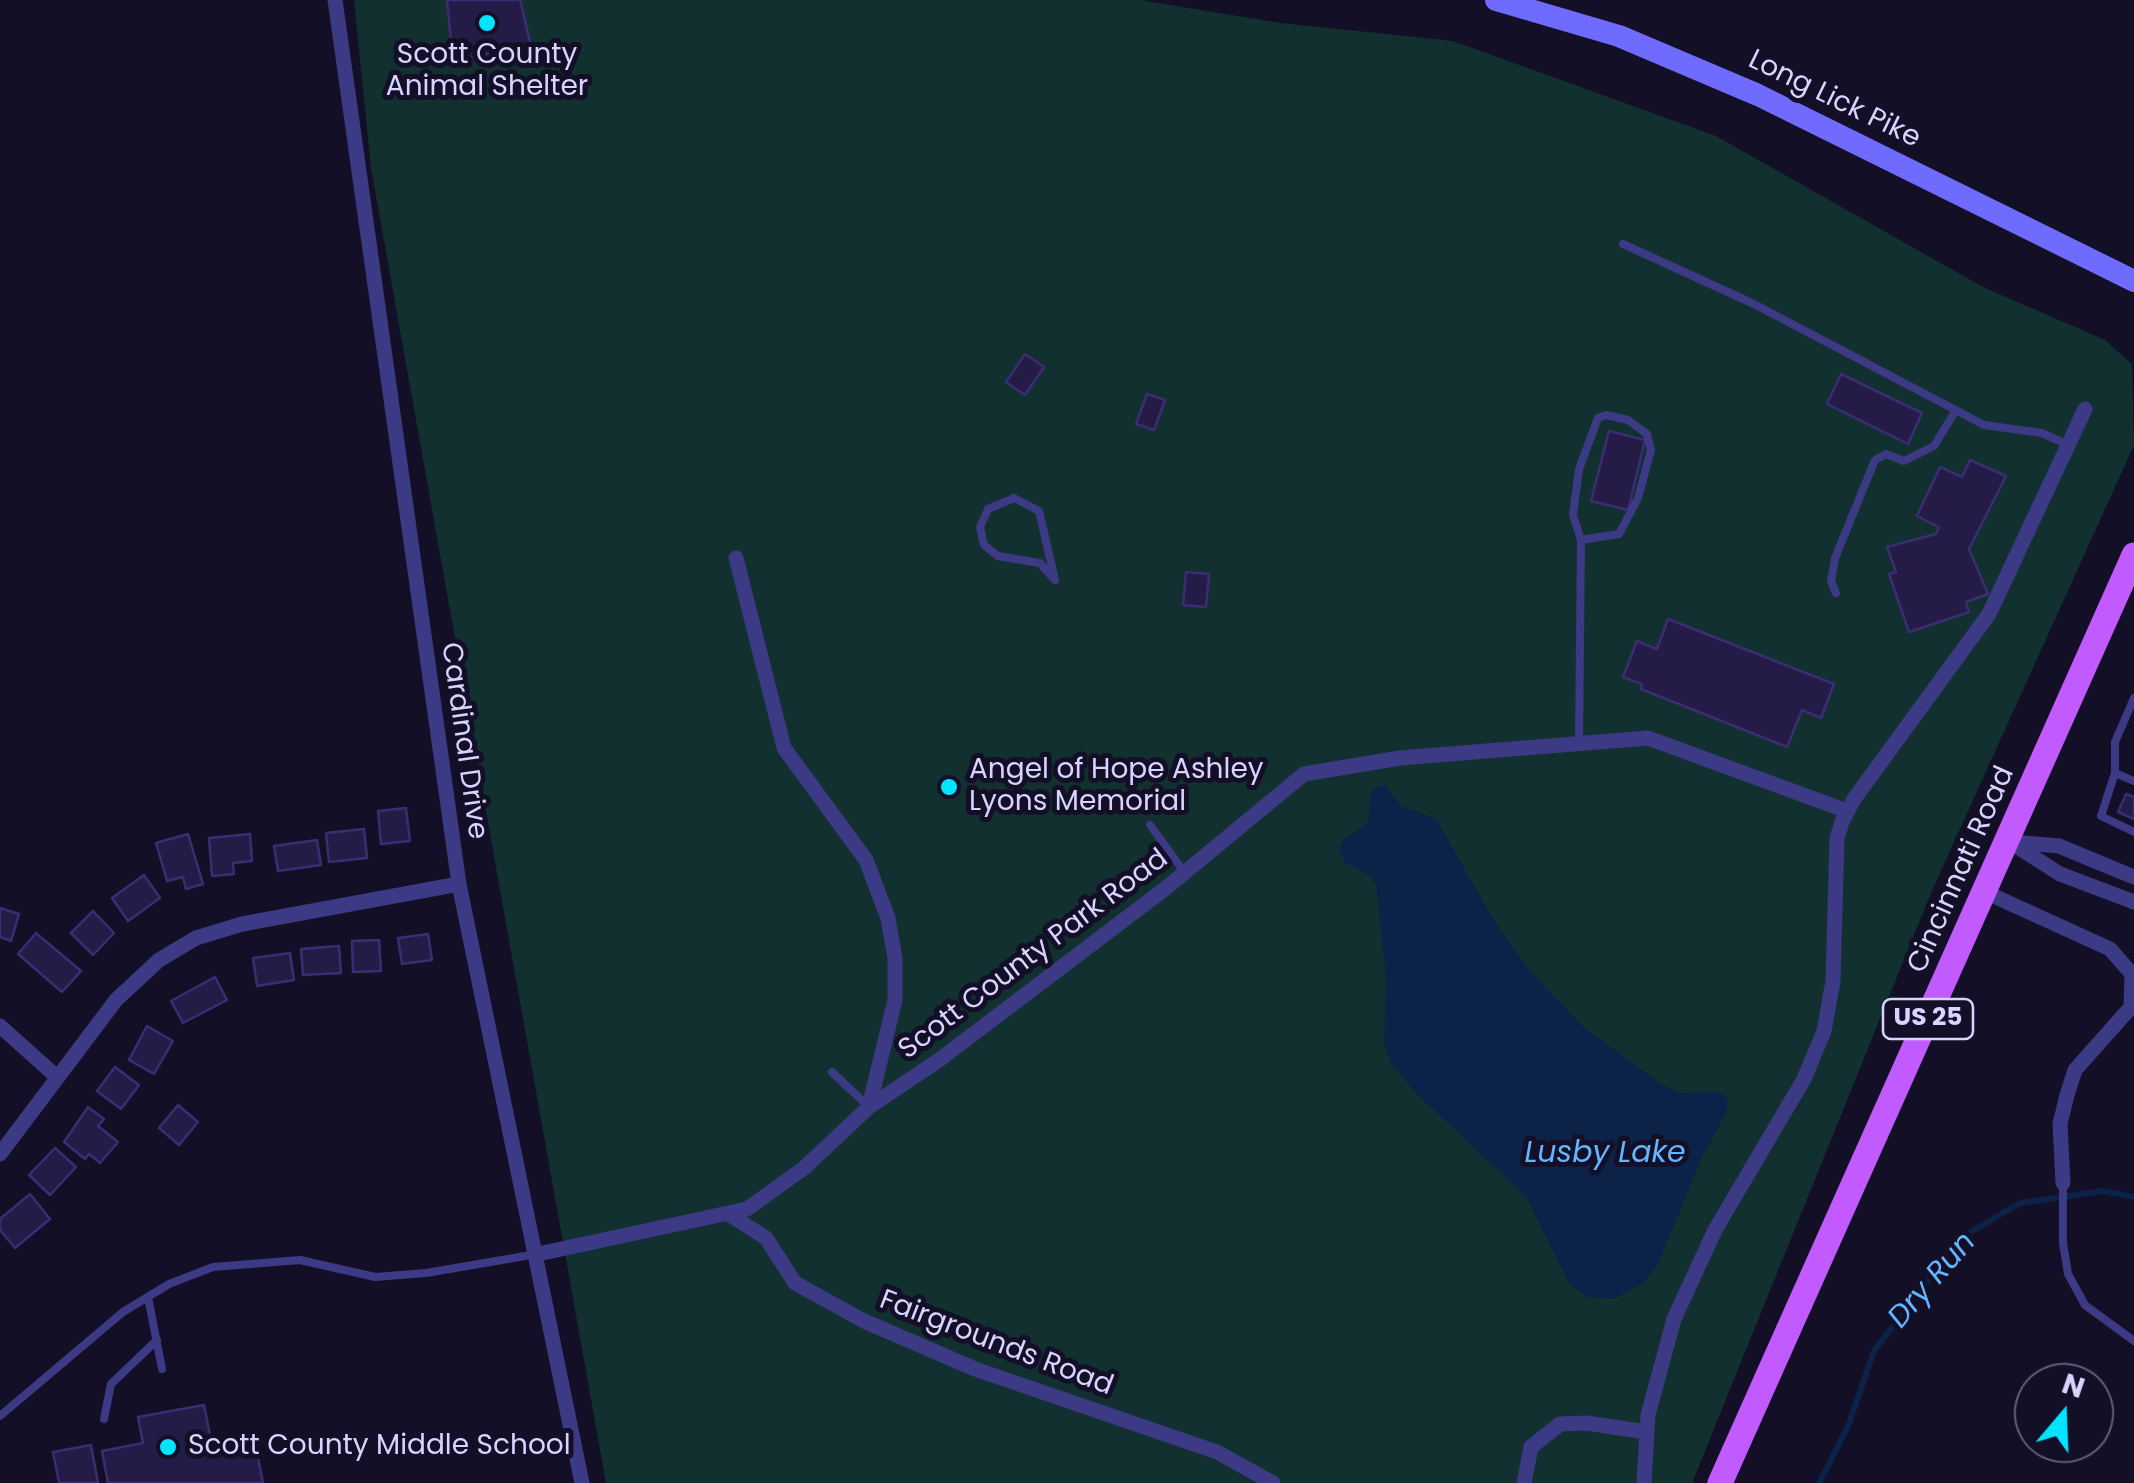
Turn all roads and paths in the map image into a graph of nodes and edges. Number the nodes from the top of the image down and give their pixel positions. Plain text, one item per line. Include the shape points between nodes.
1 (334, 0) edge
2 (1496, 0) edge
3 (1623, 244) dead end
4 (2134, 281) edge
5 (2085, 408) dead end
6 (1956, 410) junction
7 (2068, 445) junction
8 (1580, 540) junction
9 (2134, 555) edge
10 (736, 558) dead end
11 (1055, 580) joint
12 (1836, 594) dead end
13 (2134, 698) edge
14 (1578, 747) junction
15 (2115, 773) junction
16 (2134, 781) edge
17 (1847, 811) junction
18 (1150, 825) dead end
19 (2134, 832) edge
20 (2008, 842) junction
21 (1185, 873) junction
22 (2134, 877) edge
23 (459, 884) junction
24 (1985, 892) junction
25 (2134, 902) edge
26 (0, 1026) edge
27 (832, 1072) dead end
28 (57, 1077) junction
29 (869, 1107) junction
30 (7, 1136) edge
31 (0, 1154) edge
32 (2064, 1184) joint
33 (730, 1215) junction
34 (538, 1254) junction
35 (148, 1297) junction
36 (157, 1340) junction
37 (2134, 1341) edge
38 (162, 1369) dead end
39 (0, 1416) edge
40 (104, 1420) dead end
41 (1646, 1432) junction
42 (582, 1483) edge
43 (1272, 1483) edge
44 (1524, 1483) edge
45 (1644, 1483) edge
46 (1720, 1483) edge

1 - 23 street, Cardinal Drive
2 - 4 main road, Long Lick Pike via 1618,36 1758,95
3 - 6 lane
5 - 7 street
6 - 7 lane via 1984,425 2042,433
6 - 12 lane via 1934,446 1904,461 1886,454 1875,460 1834,558
7 - 17 street via 1989,614
8 - 8 lane via 1573,515 1591,431 1606,415 1628,420 1647,434 1650,450 1638,498 1619,534
8 - 14 lane
9 - 20 main road, Cincinnati Road / US 25
10 - 29 street via 784,748 866,860 888,918 895,1000
11 - 11 lane via 1039,510 1024,499 995,503 980,527 989,552 1040,562
13 - 15 lane via 2115,742
14 - 17 street, Scott County Park Road via 1648,738
14 - 21 street, Scott County Park Road via 1400,758 1304,774
15 - 16 lane
15 - 19 lane via 2100,816
17 - 41 street via 1837,838 1832,981 1820,1043 1683,1295 1658,1367
18 - 21 lane
20 - 22 street via 2060,846
20 - 24 main road, Cincinnati Road / US 25
20 - 25 street via 2060,874
21 - 29 street, Scott County Park Road
23 - 28 street via 196,938 159,960 116,1000
23 - 34 street, Cardinal Drive
24 - 32 street via 2110,948 2132,974 2132,1007 2076,1070 2067,1095 2060,1124
24 - 46 main road, Cincinnati Road / US 25
26 - 28 street
27 - 29 lane
28 - 30 street
29 - 33 street, Scott County Park Road via 764,1199
30 - 31 street
32 - 37 lane via 2068,1274 2085,1305
33 - 34 street
33 - 43 street, Fairgrounds Road via 766,1238 795,1284 864,1322 958,1362 1217,1452
34 - 35 lane via 374,1277 300,1260 258,1260 213,1267
34 - 42 street, Cardinal Drive
35 - 36 lane
35 - 39 lane
36 - 38 lane
36 - 40 lane via 112,1384
41 - 44 street via 1560,1424 1531,1447
41 - 45 street

